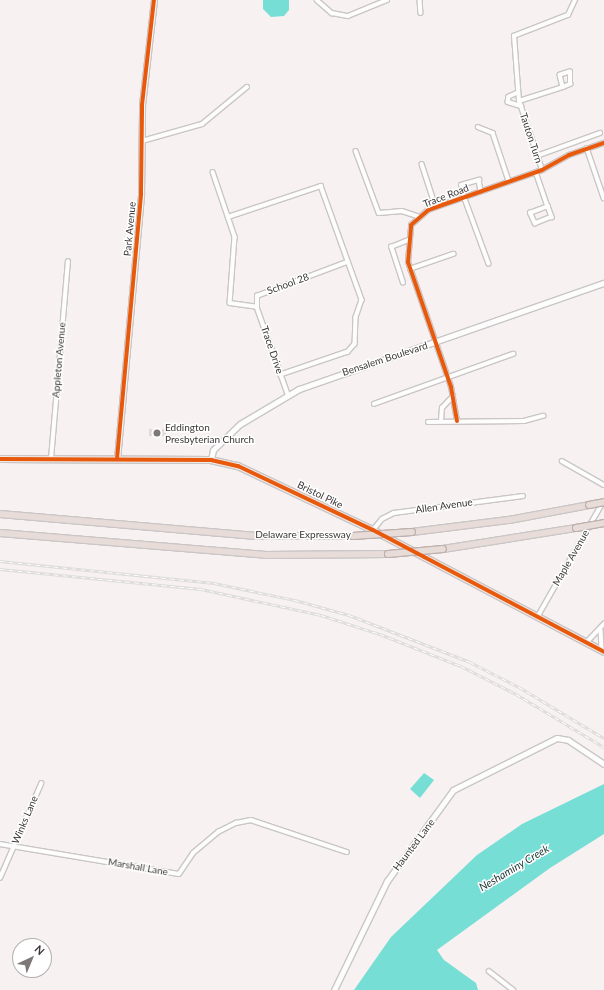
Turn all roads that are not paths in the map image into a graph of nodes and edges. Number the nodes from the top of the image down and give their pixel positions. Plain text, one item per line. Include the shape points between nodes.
1 (154, 0) edge
2 (317, 0) edge
3 (387, 0) edge
4 (420, 0) edge
5 (575, 0) edge
6 (378, 2) edge
7 (421, 13) dead end
8 (563, 86) dead end
9 (247, 87) dead end
10 (518, 93) junction
11 (519, 101) junction
12 (521, 106) junction
13 (478, 127) dead end
14 (600, 133) dead end
15 (142, 141) junction
16 (604, 143) edge
17 (587, 148) junction
18 (356, 151) dead end
19 (537, 156) junction
20 (422, 164) dead end
21 (542, 170) junction
22 (213, 172) dead end
23 (536, 172) junction
24 (509, 181) junction
25 (461, 185) dead end
26 (481, 191) junction
27 (464, 196) junction
28 (604, 198) edge
29 (548, 206) junction
30 (436, 207) junction
31 (417, 216) junction
32 (228, 217) junction
33 (408, 240) junction
34 (453, 254) dead end
35 (68, 262) dead end
36 (347, 262) junction
37 (489, 264) dead end
38 (410, 269) junction
39 (403, 283) dead end
40 (604, 283) edge
41 (257, 307) junction
42 (436, 342) junction
43 (513, 354) dead end
44 (281, 375) junction
45 (448, 377) junction
46 (288, 394) junction
47 (453, 396) junction
48 (374, 404) dead end
49 (543, 416) dead end
50 (441, 421) junction
51 (457, 421) junction
52 (428, 422) dead end
53 (0, 459) edge
54 (50, 459) junction
55 (117, 459) junction
56 (211, 460) junction
57 (562, 461) dead end
58 (604, 485) edge
59 (523, 496) dead end
60 (604, 502) edge
61 (0, 514) edge
62 (604, 523) edge
63 (372, 530) junction
64 (0, 533) edge
65 (538, 616) junction
66 (604, 624) edge
67 (601, 630) junction
68 (587, 642) junction
69 (603, 652) edge
70 (604, 764) edge
71 (41, 784) dead end
72 (0, 844) edge
73 (14, 847) junction
74 (347, 852) dead end
75 (0, 878) edge
76 (489, 971) dead end
77 (334, 990) edge
78 (513, 990) edge

1 - 15 street, Park Avenue via 142,105
2 - 6 street via 340,16 354,15
3 - 6 street
4 - 7 street
5 - 10 street, Tauton Turn via 568,15 514,36
8 - 11 street
9 - 15 street via 202,124
10 - 11 street, Tauton Turn
10 - 12 street, Tauton Turn via 509,97 508,102
11 - 12 street, Tauton Turn
12 - 19 street, Tauton Turn
13 - 24 street via 493,133
14 - 19 street
15 - 55 street, Park Avenue via 141,193
16 - 17 street, Trace Road
17 - 21 street, Trace Road
17 - 28 street
18 - 31 street via 379,213 402,211
19 - 21 street, Tauton Turn
20 - 30 street
21 - 23 street, Trace Road
22 - 32 street
23 - 24 street, Trace Road
23 - 29 street
24 - 26 street, Trace Road
25 - 26 street via 479,180
26 - 27 street, Trace Road
27 - 30 street, Trace Road
27 - 37 street
29 - 29 street via 552,218 535,224 530,213
30 - 31 street, Trace Road
31 - 33 street, Trace Road via 411,225
32 - 36 street via 321,186
32 - 41 street via 235,237 230,303
33 - 38 street, Trace Road
33 - 39 street via 391,247
34 - 38 street
35 - 54 street, Appleton Avenue
36 - 41 street, School 28 via 257,296
36 - 44 street via 362,300 356,317 354,344 348,352
38 - 42 street, Trace Road
40 - 42 street, Bensalem Boulevard
41 - 44 street, Trace Drive
42 - 45 street, Trace Road
42 - 46 street, Bensalem Boulevard
43 - 45 street
44 - 46 street, Trace Drive
45 - 47 street, Trace Road
45 - 48 street
46 - 56 street, Bensalem Boulevard via 233,430 213,450
47 - 50 street via 442,408
47 - 51 street, Trace Road
49 - 51 street via 524,421
50 - 51 street
50 - 52 street
53 - 54 main road, Bristol Pike
54 - 55 main road, Bristol Pike
55 - 56 main road, Bristol Pike
56 - 63 main road, Bristol Pike via 252,471
57 - 58 street
59 - 63 street, Allen Avenue via 394,513 382,519
60 - 61 highway, Delaware Expressway, bridge via 509,520 354,536 256,536
60 - 65 street, Maple Avenue
62 - 64 highway, Delaware Expressway, bridge via 443,549 388,554 266,555
63 - 65 main road, Bristol Pike
65 - 68 main road, Bristol Pike
66 - 67 street
67 - 68 street
67 - 69 street
68 - 69 main road, Bristol Pike
70 - 77 street, Haunted Lane via 568,740 557,738 453,790 387,881
71 - 73 street, Winks Lane
72 - 73 street, Marshall Lane
73 - 74 street, Marshall Lane via 179,874 193,853 218,832 236,823 251,820
73 - 75 street, Winks Lane
76 - 78 street

